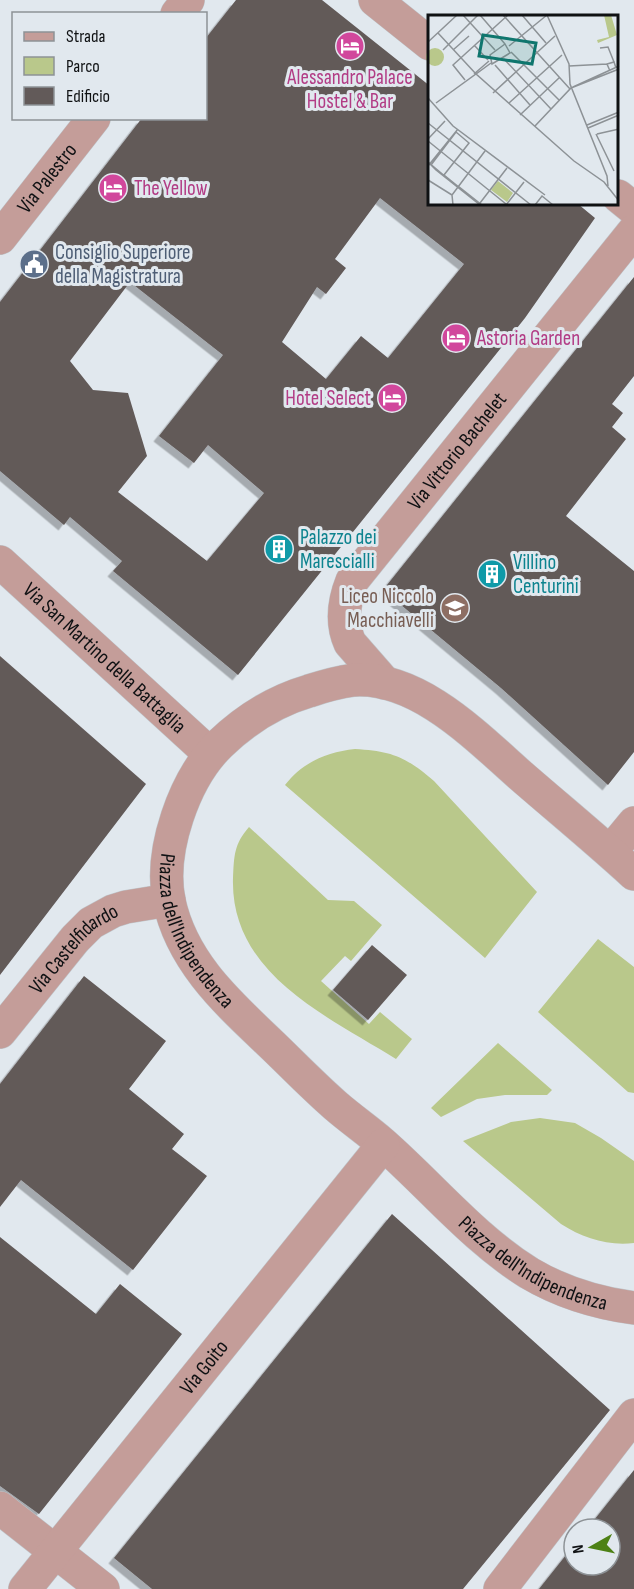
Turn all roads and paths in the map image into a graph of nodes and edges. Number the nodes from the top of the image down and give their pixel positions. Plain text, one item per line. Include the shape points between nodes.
1 (188, 0) edge
2 (375, 0) edge
3 (179, 12) edge
4 (428, 42) edge
5 (92, 120) edge
6 (619, 197) edge
7 (634, 209) edge
8 (634, 231) edge
9 (0, 238) edge
10 (0, 562) edge
11 (385, 683) junction
12 (210, 754) junction
13 (634, 822) edge
14 (610, 852) junction
15 (634, 874) edge
16 (169, 900) junction
17 (0, 1032) edge
18 (383, 1144) junction
19 (634, 1308) edge
20 (634, 1415) edge
21 (0, 1508) edge
22 (55, 1552) junction
23 (26, 1589) edge
24 (103, 1589) edge
25 (500, 1589) edge

1 - 3 street
2 - 4 street
5 - 9 street, Via Palestro
6 - 7 street
8 - 11 street, Via Vittorio Bachelet via 352,581 345,607 347,637
10 - 12 street, Via San Martino della Battaglia
11 - 12 street, Piazza dell'Indipendenza via 352,681 298,694 242,724
11 - 14 street, Piazza dell'Indipendenza via 410,692 454,718
12 - 16 street, Piazza dell'Indipendenza via 182,802 176,821 167,867
13 - 14 street
14 - 15 street, Piazza dell'Indipendenza
16 - 17 street, Via Castelfidardo via 126,907 91,923
16 - 18 street, Piazza dell'Indipendenza via 188,950 209,982 336,1106
18 - 19 street, Piazza dell'Indipendenza via 498,1252 532,1275 585,1298
18 - 22 street, Via Goito
20 - 25 street
21 - 22 street
22 - 23 street, Via Goito
22 - 24 street

